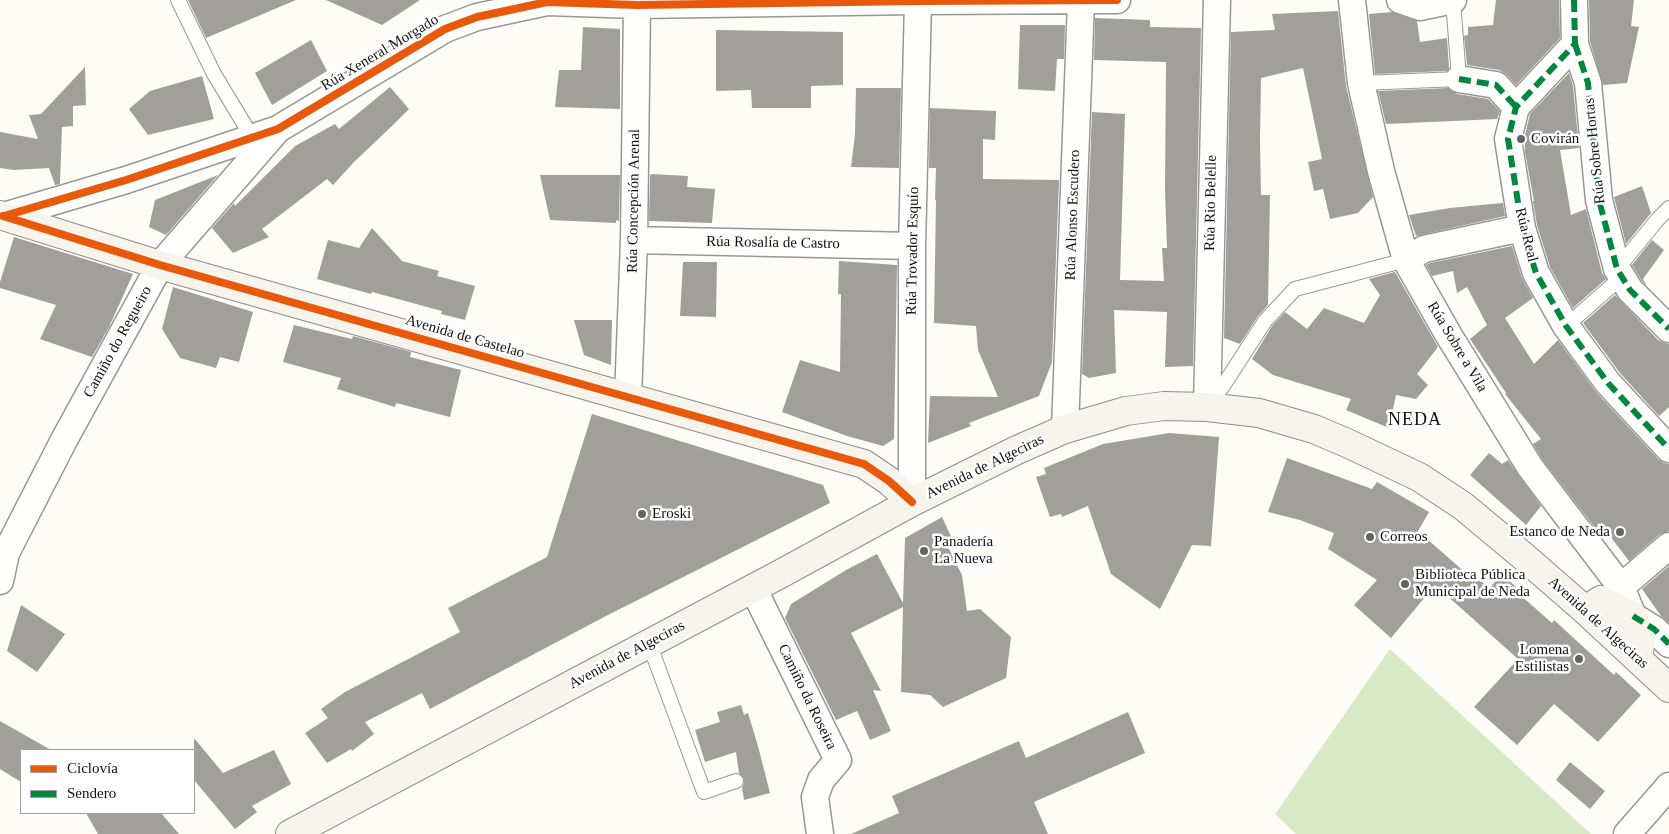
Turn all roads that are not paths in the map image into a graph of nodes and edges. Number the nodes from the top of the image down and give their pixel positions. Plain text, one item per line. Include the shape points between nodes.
1 (178, 0) edge
2 (1117, 0) edge
3 (1216, 0) edge
4 (1352, 0) edge
5 (1400, 0) edge
6 (1453, 0) edge
7 (1574, 0) edge
8 (918, 1) edge
9 (1081, 1) edge
10 (637, 5) junction
11 (1575, 44) junction
12 (1459, 79) junction
13 (1361, 83) junction
14 (1516, 107) junction
15 (278, 129) junction
16 (252, 137) junction
17 (1669, 208) edge
18 (2, 216) edge
19 (1522, 228) junction
20 (634, 240) junction
21 (912, 246) junction
22 (1406, 260) junction
23 (160, 264) junction
24 (1617, 269) junction
25 (1566, 326) junction
26 (1669, 329) edge
27 (628, 397) junction
28 (1207, 407) junction
29 (1065, 428) junction
30 (1669, 449) edge
31 (912, 502) junction
32 (1669, 546) edge
33 (0, 581) edge
34 (1621, 587) junction
35 (753, 588) junction
36 (1585, 610) junction
37 (1633, 616) junction
38 (1612, 635) junction
39 (649, 643) junction
40 (1669, 644) edge
41 (1638, 659) junction
42 (1669, 688) edge
43 (736, 781) dead end
44 (1669, 786) edge
45 (290, 834) edge
46 (820, 834) edge
47 (1627, 834) edge

1 - 16 lane via 214,74
2 - 9 street, Rúa Xeneral Morgado
3 - 28 street, Rúa Rio Belelle
4 - 13 street, Rúa Sobre a Vila
5 - 6 street via 1420,6
6 - 12 lane
7 - 11 street
8 - 9 street, Rúa Xeneral Morgado
8 - 10 street, Rúa Xeneral Morgado
8 - 21 street, Rúa Trovador Esquío
9 - 29 street, Rúa Alonso Escudero
10 - 15 street, Rúa Xeneral Morgado via 547,2 477,17 445,29
10 - 20 street, Rúa Concepción Arenal
11 - 14 street, Rúa Real
11 - 24 street, Rúa Sobre Hortas via 1588,83 1599,200
12 - 13 lane
12 - 14 street via 1496,85
13 - 22 street, Rúa Sobre a Vila via 1380,171
14 - 19 street, Rúa Real via 1508,139
15 - 16 street, Rúa Xeneral Morgado
15 - 23 street, Camiño do Regueiro
16 - 18 street, Rúa Xeneral Morgado via 126,180
17 - 24 lane
18 - 23 main road, Avenida de Castelao
19 - 22 street via 1424,249
19 - 25 street, Rúa Real via 1536,273
20 - 21 street, Rúa Rosalía de Castro
20 - 27 street, Rúa Concepción Arenal
21 - 31 street, Rúa Trovador Esquío
22 - 28 lane via 1295,289 1265,321
22 - 34 street, Rúa Sobre a Vila via 1530,468
23 - 27 main road, Avenida de Castelao
23 - 33 street, Camiño do Regueiro via 6,553
24 - 25 lane via 1615,283
24 - 26 street, Rúa Sobre Hortas via 1630,290
25 - 30 street, Rúa Real via 1608,383
27 - 31 main road, Avenida de Castelao via 864,464
28 - 29 main road, Avenida de Algeciras via 1164,406 1126,411
28 - 36 main road, Avenida de Algeciras via 1259,413 1314,430 1419,477 1463,506
29 - 31 main road, Avenida de Algeciras
31 - 35 main road, Avenida de Algeciras
32 - 34 street
34 - 37 street, Rúa Sobre a Vila
35 - 39 main road, Avenida de Algeciras
35 - 46 street, Camiño da Roseira via 838,760 821,780 815,797
36 - 37 main road via 1601,600
36 - 38 main road, Avenida de Algeciras
37 - 38 main road
37 - 40 street
37 - 41 main road via 1641,639
38 - 41 main road, Avenida de Algeciras
39 - 43 lane via 704,792
39 - 45 main road, Avenida de Algeciras
41 - 42 main road, Avenida de Algeciras
44 - 47 street

